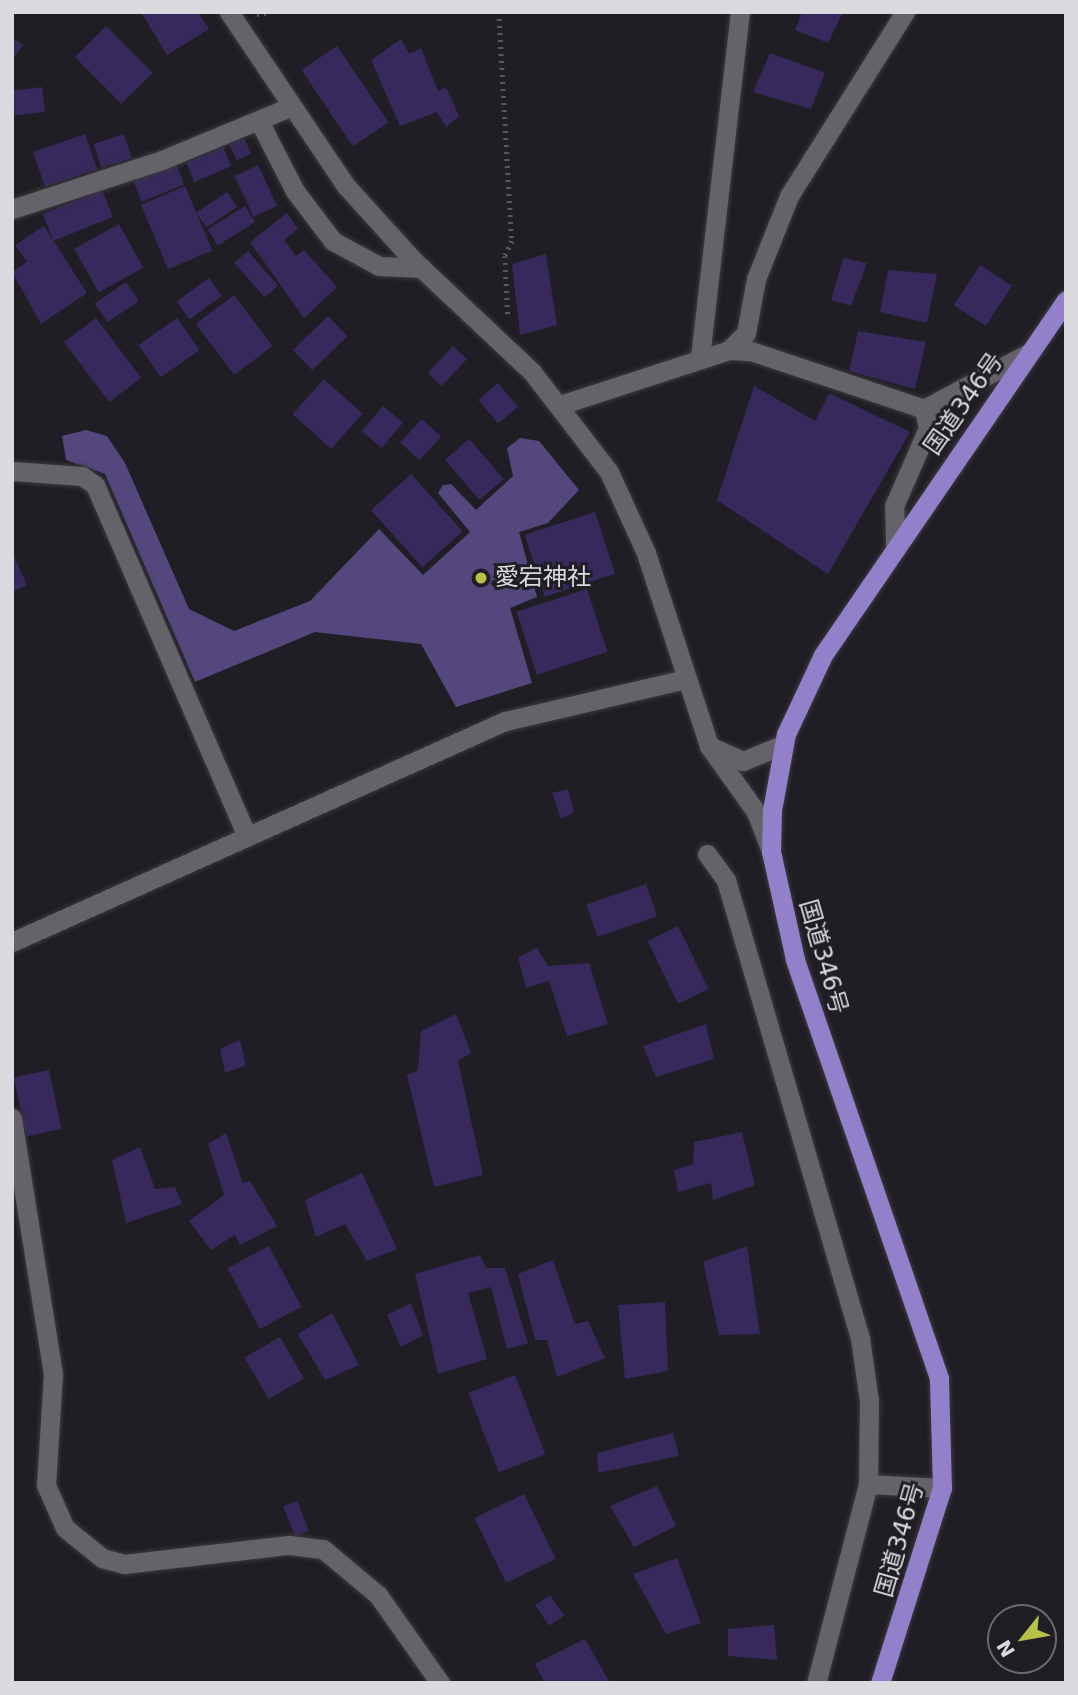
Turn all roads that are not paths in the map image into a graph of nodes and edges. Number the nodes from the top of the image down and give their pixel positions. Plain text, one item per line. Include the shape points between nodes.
1 (229, 12) edge
2 (740, 12) edge
3 (905, 12) edge
4 (290, 107) junction
5 (259, 121) junction
6 (12, 209) edge
7 (422, 268) junction
8 (1066, 300) edge
9 (729, 350) junction
10 (1029, 353) junction
11 (700, 357) junction
12 (560, 405) junction
13 (924, 408) junction
14 (12, 471) edge
15 (895, 545) junction
16 (685, 679) junction
17 (784, 744) junction
18 (709, 746) junction
19 (244, 830) junction
20 (771, 852) junction
21 (707, 854) dead end
22 (12, 942) edge
23 (12, 1118) edge
24 (868, 1484) junction
25 (942, 1488) junction
26 (440, 1683) edge
27 (816, 1683) edge
28 (880, 1683) edge

1 - 4 street
2 - 11 street
3 - 9 street via 789,196 756,279 746,333
4 - 5 street
4 - 7 street via 346,186
5 - 6 street
5 - 7 street via 301,201 333,241 379,266
7 - 12 street
8 - 10 highway, 国道346号
9 - 11 street
9 - 13 street via 751,351
10 - 13 street
10 - 15 highway, 国道346号
11 - 12 street
12 - 16 street via 630,512
13 - 15 street via 928,428 894,506
14 - 19 street via 82,476 95,485
15 - 17 highway, 国道346号 via 823,655
16 - 18 street
16 - 19 street via 505,721
17 - 18 street via 743,761
17 - 20 highway, 国道346号
18 - 20 street via 756,812
19 - 22 street
20 - 25 highway, 国道346号 via 821,1038 927,1329 944,1423
21 - 24 street via 726,880 860,1338 869,1401
23 - 26 street via 53,1374 46,1485 65,1528 102,1559 124,1564 289,1545 323,1549 378,1595
24 - 25 street
24 - 27 street
25 - 28 highway, 国道346号

